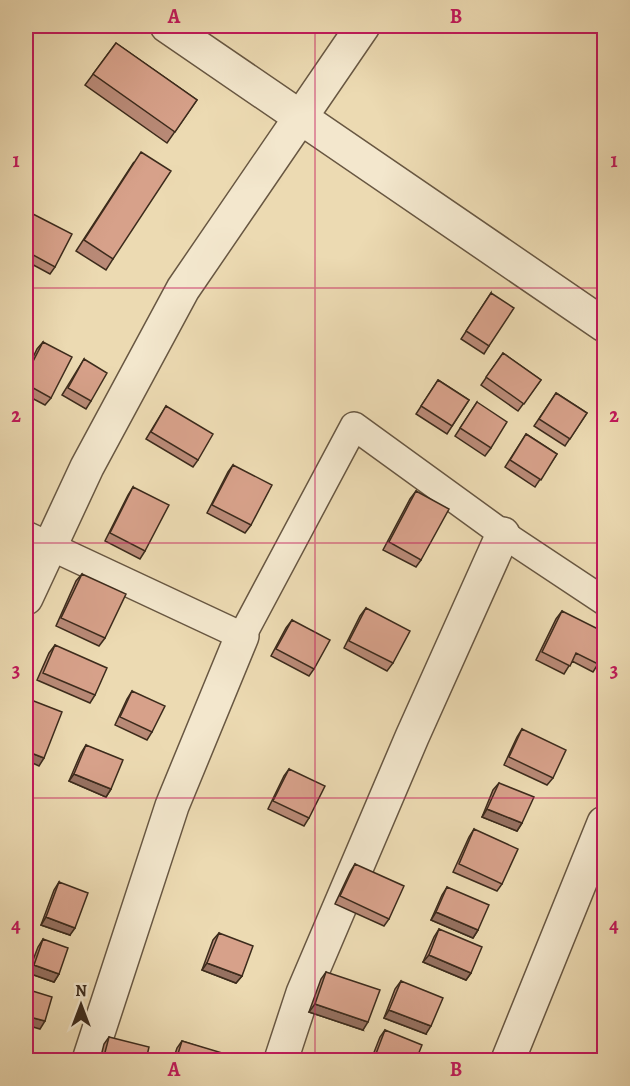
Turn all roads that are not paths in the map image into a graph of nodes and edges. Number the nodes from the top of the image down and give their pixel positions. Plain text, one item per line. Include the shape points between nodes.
1 (167, 26) edge
2 (363, 26) edge
3 (299, 118) junction
4 (604, 325) edge
5 (504, 534) junction
6 (37, 540) edge
7 (26, 598) edge
8 (604, 601) edge
9 (242, 636) junction
10 (604, 823) edge
11 (89, 1060) edge
12 (281, 1060) edge
13 (508, 1060) edge

1 - 3 street
2 - 3 street
3 - 4 street
3 - 6 street via 183,289 87,466
5 - 8 street
5 - 9 street via 354,426
5 - 12 street via 412,736 308,982
6 - 7 street
6 - 9 street
9 - 11 street via 172,806
10 - 13 street

